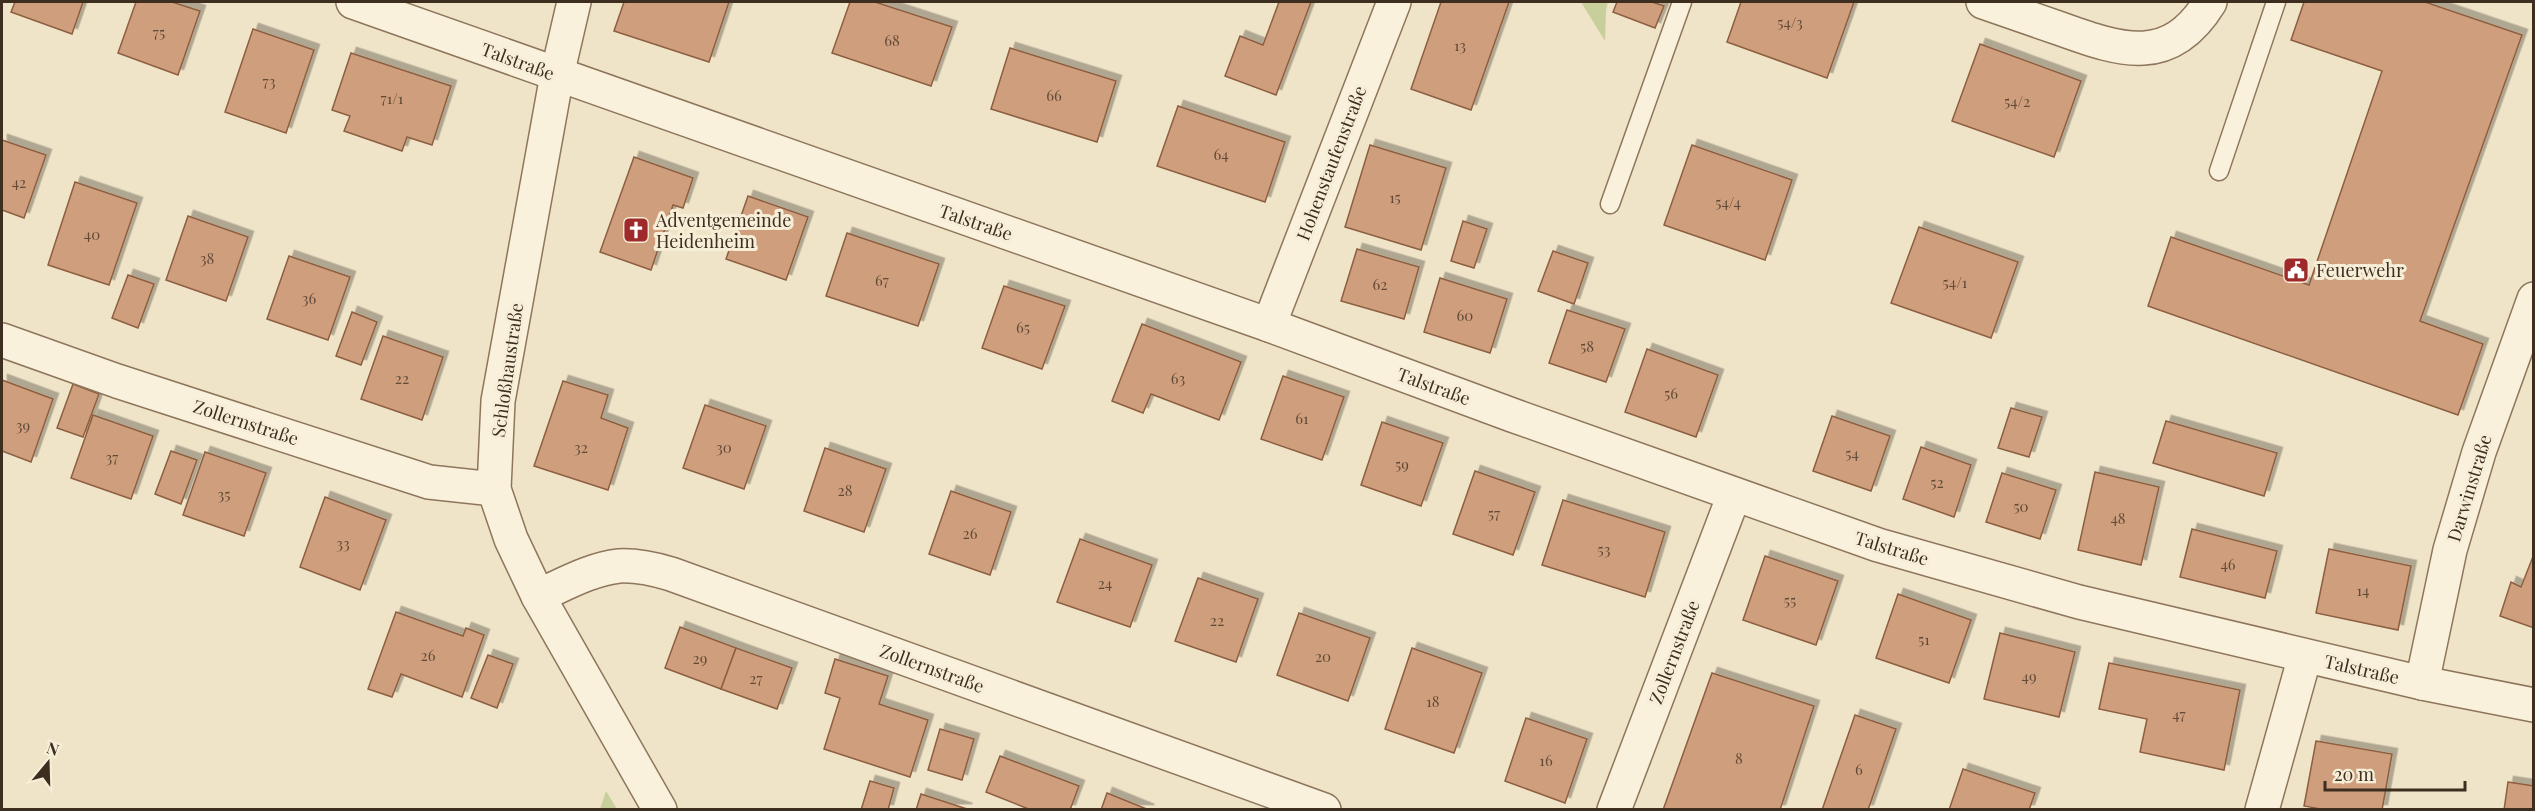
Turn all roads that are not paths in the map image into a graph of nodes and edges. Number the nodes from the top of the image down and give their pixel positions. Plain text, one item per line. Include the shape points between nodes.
1 (353, 2) edge
2 (574, 2) edge
3 (1394, 2) edge
4 (1682, 2) edge
5 (1983, 2) edge
6 (2210, 2) edge
7 (2276, 2) edge
8 (557, 75) junction
9 (2219, 171) dead end
10 (1610, 204) dead end
11 (2534, 299) edge
12 (1269, 325) junction
13 (2, 340) edge
14 (494, 489) junction
15 (1734, 495) junction
16 (538, 596) junction
17 (2305, 656) junction
18 (2422, 683) junction
19 (2534, 705) edge
20 (660, 810) edge
21 (1323, 810) edge
22 (1614, 810) edge
23 (2262, 810) edge

1 - 8 street, Talstraße
2 - 8 street, Schloßhaustraße
3 - 12 street, Hohenstaufenstraße
4 - 10 lane
5 - 6 street via 2104,44 2129,48 2154,48 2178,38 2197,22
7 - 9 lane
8 - 12 street, Talstraße
8 - 14 street, Schloßhaustraße via 498,401
11 - 18 street, Darwinstraße via 2479,452 2450,550
12 - 15 street, Talstraße
13 - 14 street, Zollernstraße via 429,482
14 - 16 street, Schloßhaustraße via 511,539
15 - 17 street, Talstraße via 1878,545 2068,599
15 - 22 street, Zollernstraße
16 - 20 street, Schloßhaustraße
16 - 21 street, Zollernstraße via 595,572 619,566 646,567
17 - 18 street, Talstraße
17 - 23 street
18 - 19 street, Talstraße

